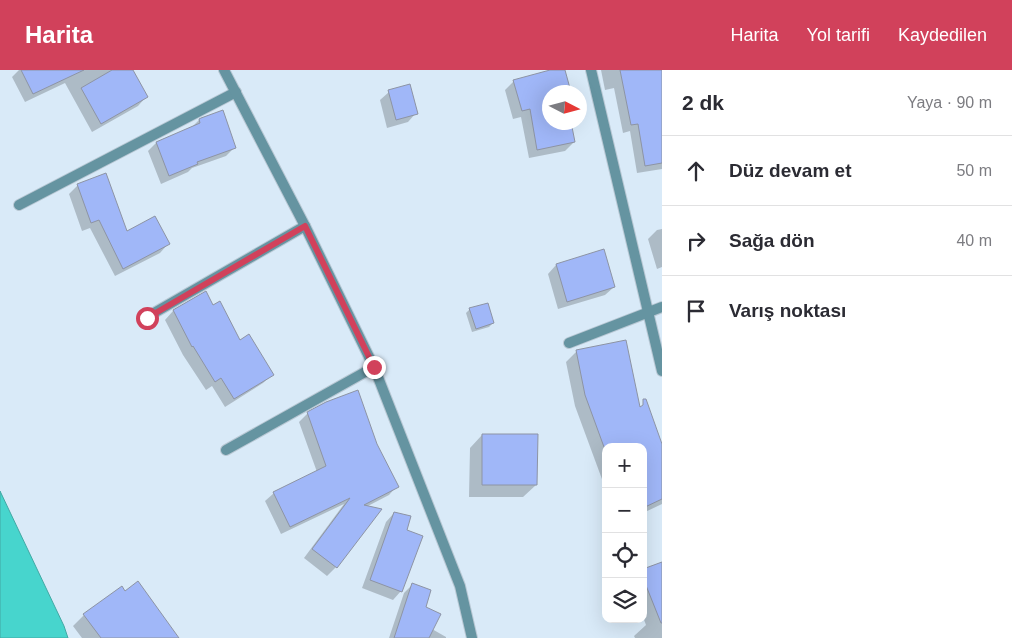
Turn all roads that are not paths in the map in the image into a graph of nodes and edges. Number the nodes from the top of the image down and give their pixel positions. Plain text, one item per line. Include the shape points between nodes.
1 (224, 70) edge
2 (591, 70) edge
3 (236, 92) junction
4 (20, 205) dead end
5 (305, 226) junction
6 (662, 307) edge
7 (648, 312) junction
8 (147, 318) dead end
9 (569, 343) dead end
10 (374, 367) junction
11 (662, 371) edge
12 (226, 450) dead end
13 (472, 638) edge

1 - 3 street
2 - 7 street
3 - 4 street
3 - 5 street
5 - 8 street
5 - 10 street
6 - 7 street
7 - 9 street
7 - 11 street
10 - 12 street
10 - 13 street via 460,586

